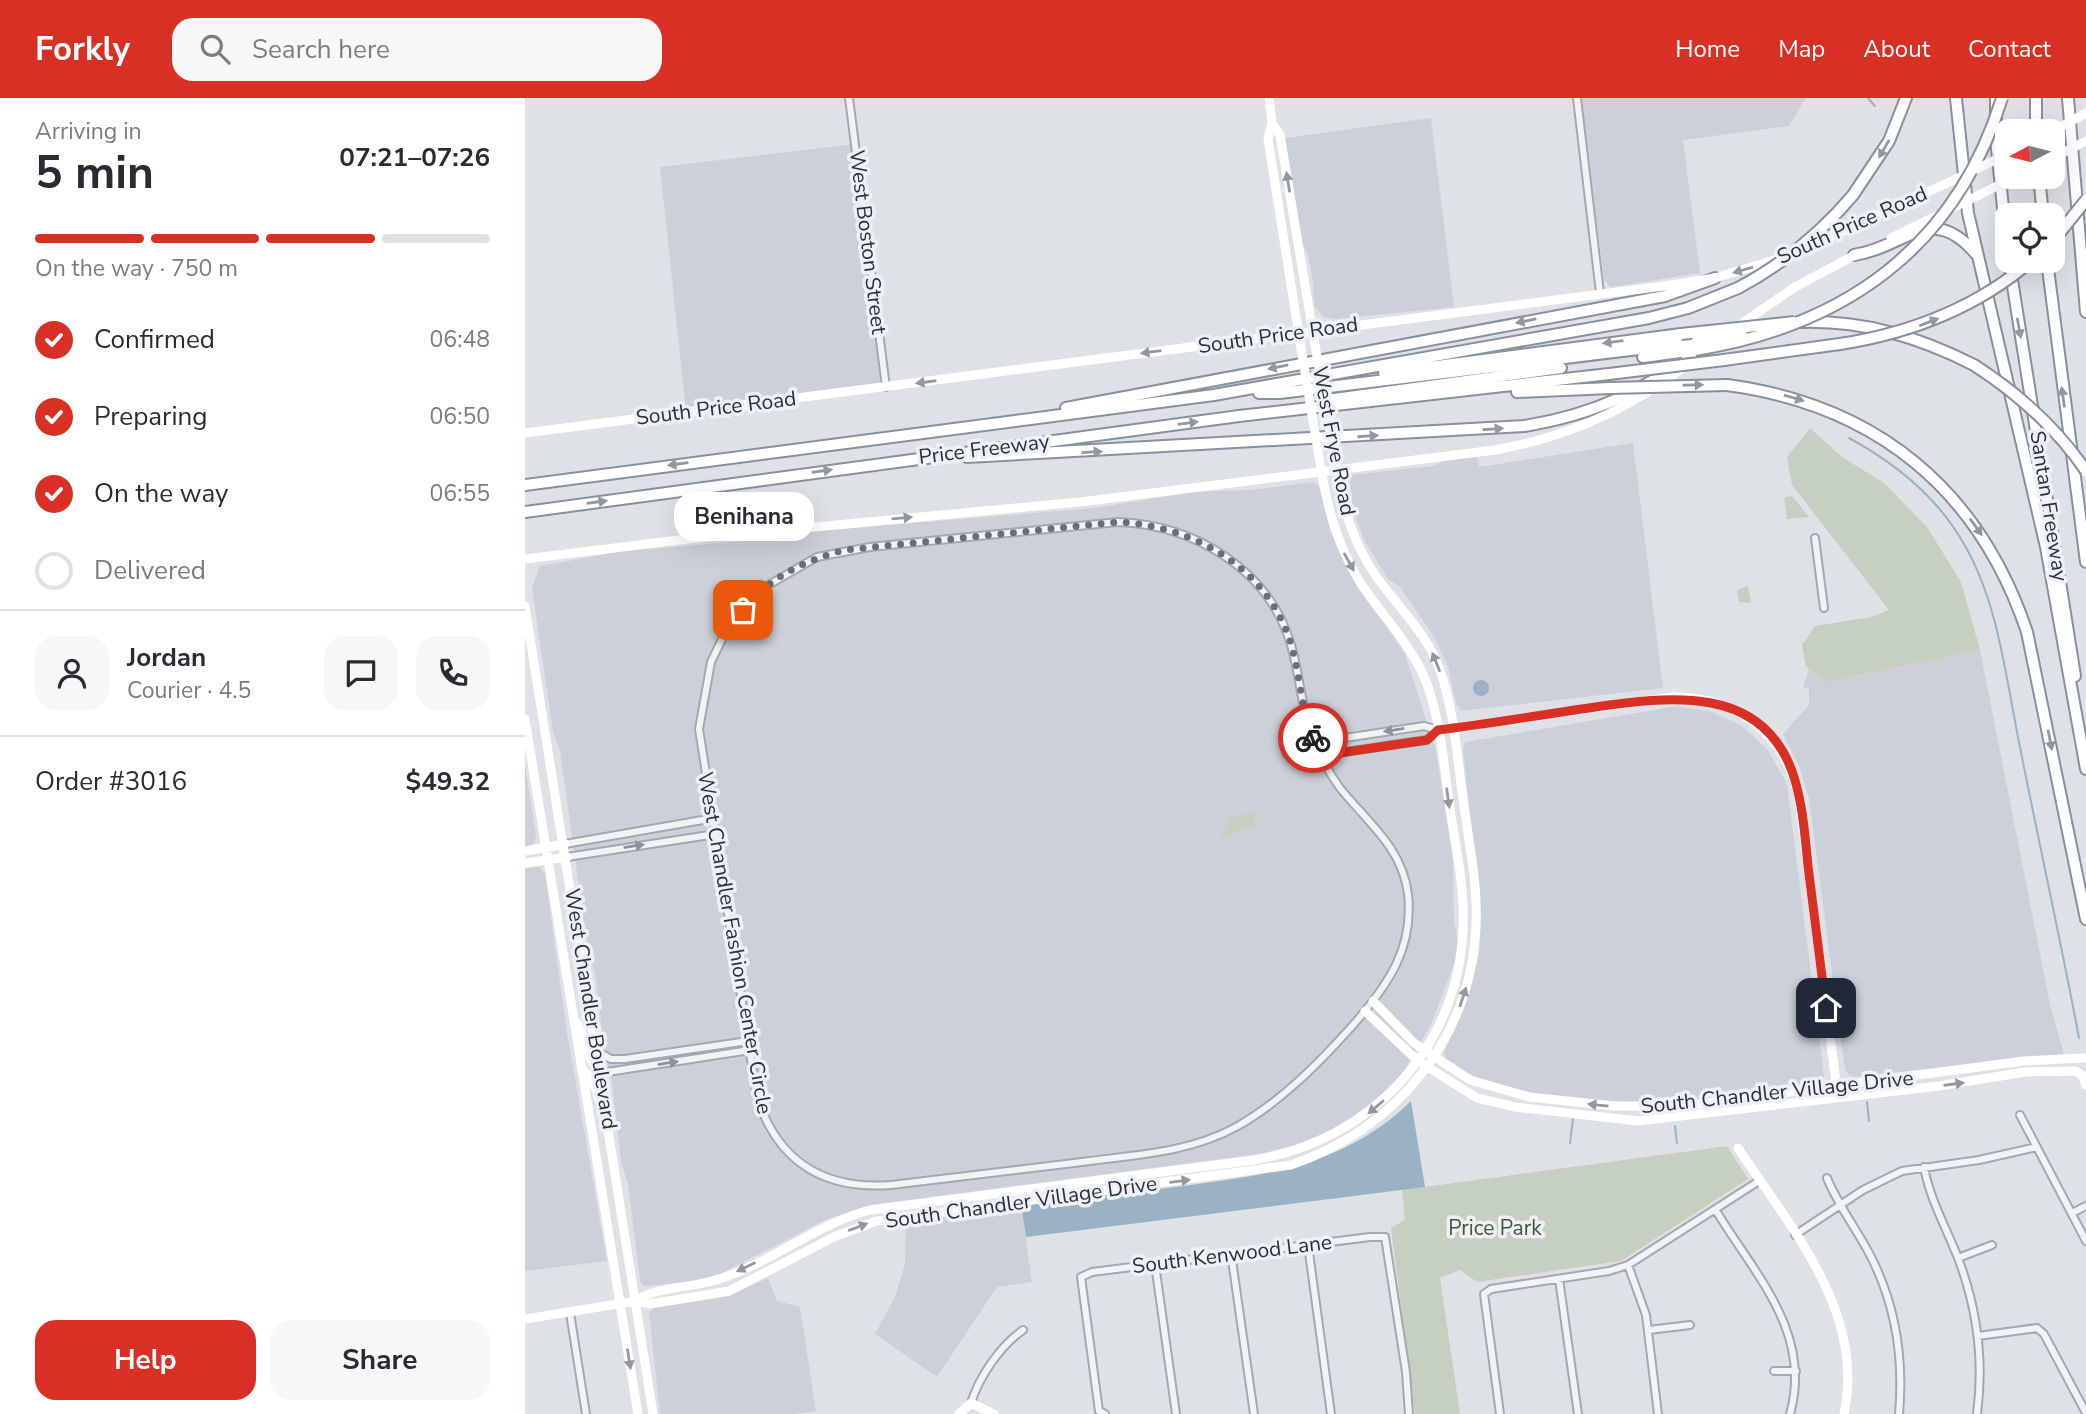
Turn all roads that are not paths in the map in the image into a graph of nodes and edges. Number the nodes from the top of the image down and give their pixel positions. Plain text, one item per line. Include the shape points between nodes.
1 (849, 98) edge
2 (1269, 98) edge
3 (1577, 98) edge
4 (1906, 98) edge
5 (1956, 98) edge
6 (1995, 98) edge
7 (2002, 98) edge
8 (2036, 98) edge
9 (2068, 98) edge
10 (2086, 113) edge
11 (2036, 119) edge
12 (2069, 122) junction
13 (1272, 123) junction
14 (2065, 124) edge
15 (2086, 141) edge
16 (2071, 149) junction
17 (2065, 152) edge
18 (1995, 160) edge
19 (1963, 176) junction
20 (1995, 187) edge
21 (1966, 200) junction
22 (2086, 200) edge
23 (2003, 203) edge
24 (2065, 226) edge
25 (1298, 243) junction
26 (1286, 245) junction
27 (1854, 255) junction
28 (1977, 255) junction
29 (2011, 273) edge
30 (2015, 273) edge
31 (2049, 273) edge
32 (1715, 278) junction
33 (1600, 293) junction
34 (2086, 312) edge
35 (1313, 331) junction
36 (1299, 332) junction
37 (1719, 340) junction
38 (1695, 346) junction
39 (886, 387) junction
40 (1235, 392) junction
41 (1444, 394) junction
42 (1239, 416) junction
43 (959, 427) junction
44 (525, 433) edge
45 (922, 457) junction
46 (1336, 467) junction
47 (2086, 471) edge
48 (1322, 474) junction
49 (525, 485) edge
50 (527, 511) edge
51 (1815, 538) dead end
52 (525, 559) edge
53 (2086, 562) edge
54 (525, 606) edge
55 (1824, 608) dead end
56 (525, 719) edge
57 (1453, 728) junction
58 (1438, 730) junction
59 (1318, 749) junction
60 (2086, 751) edge
61 (2086, 769) edge
62 (713, 818) junction
63 (716, 834) junction
64 (565, 844) junction
65 (547, 847) junction
66 (525, 851) edge
67 (567, 857) junction
68 (549, 860) junction
69 (525, 863) edge
70 (2086, 919) edge
71 (1373, 1001) junction
72 (1365, 1011) junction
73 (575, 1021) junction
74 (748, 1041) junction
75 (750, 1050) junction
76 (598, 1052) junction
77 (1421, 1056) junction
78 (2086, 1058) edge
79 (1431, 1063) junction
80 (582, 1069) junction
81 (601, 1073) junction
82 (2085, 1077) edge
83 (1836, 1087) junction
84 (1838, 1098) junction
85 (2020, 1115) dead end
86 (608, 1120) junction
87 (2037, 1147) junction
88 (1738, 1148) dead end
89 (1924, 1167) junction
90 (1827, 1178) dead end
91 (1759, 1181) junction
92 (2086, 1206) edge
93 (1839, 1207) junction
94 (1715, 1209) junction
95 (2072, 1213) junction
96 (1795, 1235) junction
97 (2086, 1241) edge
98 (1308, 1245) junction
99 (1992, 1245) dead end
100 (1231, 1253) junction
101 (1958, 1258) junction
102 (1155, 1264) junction
103 (1628, 1265) junction
104 (1559, 1279) junction
105 (714, 1281) junction
106 (722, 1293) junction
107 (636, 1301) junction
108 (621, 1304) junction
109 (570, 1313) junction
110 (525, 1319) edge
111 (1689, 1325) dead end
112 (1649, 1330) junction
113 (1023, 1331) dead end
114 (1978, 1336) junction
115 (1774, 1371) dead end
116 (1796, 1371) junction
117 (971, 1403) junction
118 (2086, 1413) edge
119 (586, 1414) edge
120 (638, 1414) edge
121 (653, 1414) edge
122 (958, 1414) edge
123 (994, 1414) edge
124 (1105, 1414) edge
125 (1176, 1414) edge
126 (1254, 1414) edge
127 (1331, 1414) edge
128 (1409, 1414) edge
129 (1500, 1414) edge
130 (1578, 1414) edge
131 (1658, 1414) edge
132 (1790, 1414) edge
133 (1844, 1414) edge
134 (1899, 1414) edge
135 (1977, 1414) edge

1 - 39 street, West Boston Street
2 - 13 street, West Frye Road
3 - 33 street
4 -> 40 highway, bridge via 1889,141 1853,195 1790,256 1738,288 1649,318
5 - 19 highway
6 - 23 highway
6 - 38 highway, bridge via 1954,188 1909,243 1875,273 1801,316
7 - 38 highway, bridge via 1980,154 1954,199 1883,275 1798,325 1747,341
8 - 11 highway
9 - 12 highway
10 - 12 street
12 - 14 street
12 - 16 highway
25 -> 13 street, West Frye Road via 1280,135
13 - 26 street, West Frye Road via 1268,139
15 - 16 street
16 - 17 street
16 - 34 highway
18 - 19 street, South Price Road, bridge
19 - 21 highway
19 -> 32 street, South Price Road via 1820,243
20 - 21 street, South Price Road, bridge
21 - 27 street, South Price Road
21 - 28 highway
22 - 24 highway, bridge
25 - 26 street
25 - 35 street, West Frye Road
26 - 36 street, West Frye Road
27 - 28 highway via 1874,252 1919,231 1941,228 1955,232
27 - 37 street, South Price Road via 1786,292
28 - 61 highway via 2046,547
29 -> 60 highway, Santan Freeway
41 -> 30 highway, bridge via 1892,334 1949,314
53 -> 31 highway, Santan Freeway
32 - 33 street, South Price Road
32 -> 43 highway via 1665,296
33 - 35 street, South Price Road
35 - 36 street, South Price Road
35 - 46 street, West Frye Road, bridge
36 -> 39 street, South Price Road
36 - 48 street, West Frye Road, bridge
45 -> 37 highway via 1524,426 1579,415 1627,398
37 - 46 street, South Price Road via 1649,393 1559,435 1495,450
38 - 40 highway via 1280,393
38 - 42 highway via 1273,407
39 - 44 street, South Price Road
40 - 43 highway, Price Freeway
47 -> 40 highway, bridge via 2039,414 1974,365 1923,342 1832,321 1681,334
41 - 42 highway, Price Freeway
41 -> 70 highway, bridge via 1727,386 1805,402 1841,415 1895,446 1944,488 1987,543 2012,590 2027,632
45 -> 42 highway, Price Freeway
43 -> 49 highway, Price Freeway
50 -> 45 highway, Price Freeway
46 - 48 street, South Price Road
57 -> 46 street, West Frye Road via 1435,659 1366,560 1348,520
52 -> 48 street, South Price Road
48 -> 58 street, West Frye Road via 1330,518 1343,552 1361,584 1415,655
51 - 55 street
54 - 64 street, West Chandler Boulevard
56 - 65 street, West Chandler Boulevard
57 - 58 street
79 -> 57 street, West Frye Road via 1462,1000 1476,927
57 - 83 street via 1680,697 1734,710 1766,732 1789,763 1802,809
58 -> 59 street via 1424,726 1325,741
58 - 59 street via 1427,740 1332,754
58 -> 77 street, West Frye Road via 1461,885 1463,932 1453,993
59 - 62 street, West Chandler Fashion Center Circle via 1276,606 1245,572 1194,538 1160,527 1118,522 870,547 817,557 788,572 762,590 726,631 711,662 699,729
59 - 71 street, West Chandler Fashion Center Circle via 1340,788 1384,836 1402,869 1408,892 1405,947 1397,968
62 - 63 street, West Chandler Fashion Center Circle
62 - 64 street
67 -> 63 street
63 - 74 street, West Chandler Fashion Center Circle
64 - 65 street
64 - 67 street, West Chandler Boulevard
65 - 66 street
65 - 68 street, West Chandler Boulevard
67 - 68 street
67 - 76 street, West Chandler Boulevard
68 - 69 street
68 - 73 street, West Chandler Boulevard
71 - 72 street, West Chandler Fashion Center Circle
71 - 77 street, South Chandler Village Drive
72 - 75 street, West Chandler Fashion Center Circle via 1280,1096 1219,1135 1161,1152 874,1186 824,1177 786,1151 767,1125 757,1097
72 - 77 street, South Chandler Village Drive
73 - 80 street, West Chandler Boulevard
73 - 81 street via 584,1032 589,1062
74 - 75 street, West Chandler Fashion Center Circle
74 - 76 street via 625,1059 611,1059
81 -> 75 street
76 - 81 street, West Chandler Boulevard
77 - 79 street, South Chandler Village Drive
77 -> 105 street, South Chandler Village Drive via 1369,1113 1299,1150 1254,1160 870,1210 830,1224
78 - 83 street, South Chandler Village Drive via 2024,1061
83 -> 79 street, South Chandler Village Drive via 1684,1106 1625,1107 1505,1092
79 - 84 street, South Chandler Village Drive via 1477,1098 1494,1104 1638,1121
106 -> 79 street, South Chandler Village Drive via 877,1221 1291,1165 1342,1144 1369,1126 1395,1105
80 - 86 street via 594,1081
80 - 108 street, West Chandler Boulevard
81 - 86 street, West Chandler Boulevard
84 -> 82 street, South Chandler Village Drive via 2038,1071 2075,1071
83 - 84 street
85 - 87 street
86 - 107 street, West Chandler Boulevard
87 - 89 street
87 - 95 street
88 - 91 street
89 - 93 street via 1884,1178
89 - 101 street via 1929,1193
90 - 93 street
91 - 94 street
91 - 96 street
92 - 95 street
93 - 96 street
93 - 134 street via 1868,1251 1892,1311 1902,1380
94 - 103 street
94 - 116 street via 1779,1308
95 - 97 street
96 - 133 street via 1833,1300 1843,1331 1847,1361
98 - 100 street, South Kenwood Lane
98 - 127 street
98 - 128 street, South Kenwood Lane via 1385,1237
99 - 101 street
100 - 102 street, South Kenwood Lane
100 - 126 street
101 - 114 street
102 - 124 street, South Kenwood Lane via 1081,1277 1099,1411
102 - 125 street
103 - 104 street
103 - 112 street
104 - 129 street via 1491,1289 1484,1294
104 - 130 street
105 - 106 street
105 - 107 street, South Chandler Village Drive via 648,1293
106 - 107 street, South Chandler Village Drive via 650,1304
107 - 108 street
107 - 121 street, West Chandler Boulevard
108 - 109 street
108 -> 120 street, West Chandler Boulevard
109 - 110 street
109 - 119 street
111 - 112 street
112 - 131 street
113 - 117 street via 1009,1340 976,1387
114 - 118 street via 2037,1328
114 - 135 street
115 - 116 street
116 - 132 street
117 - 122 street
117 - 123 street

